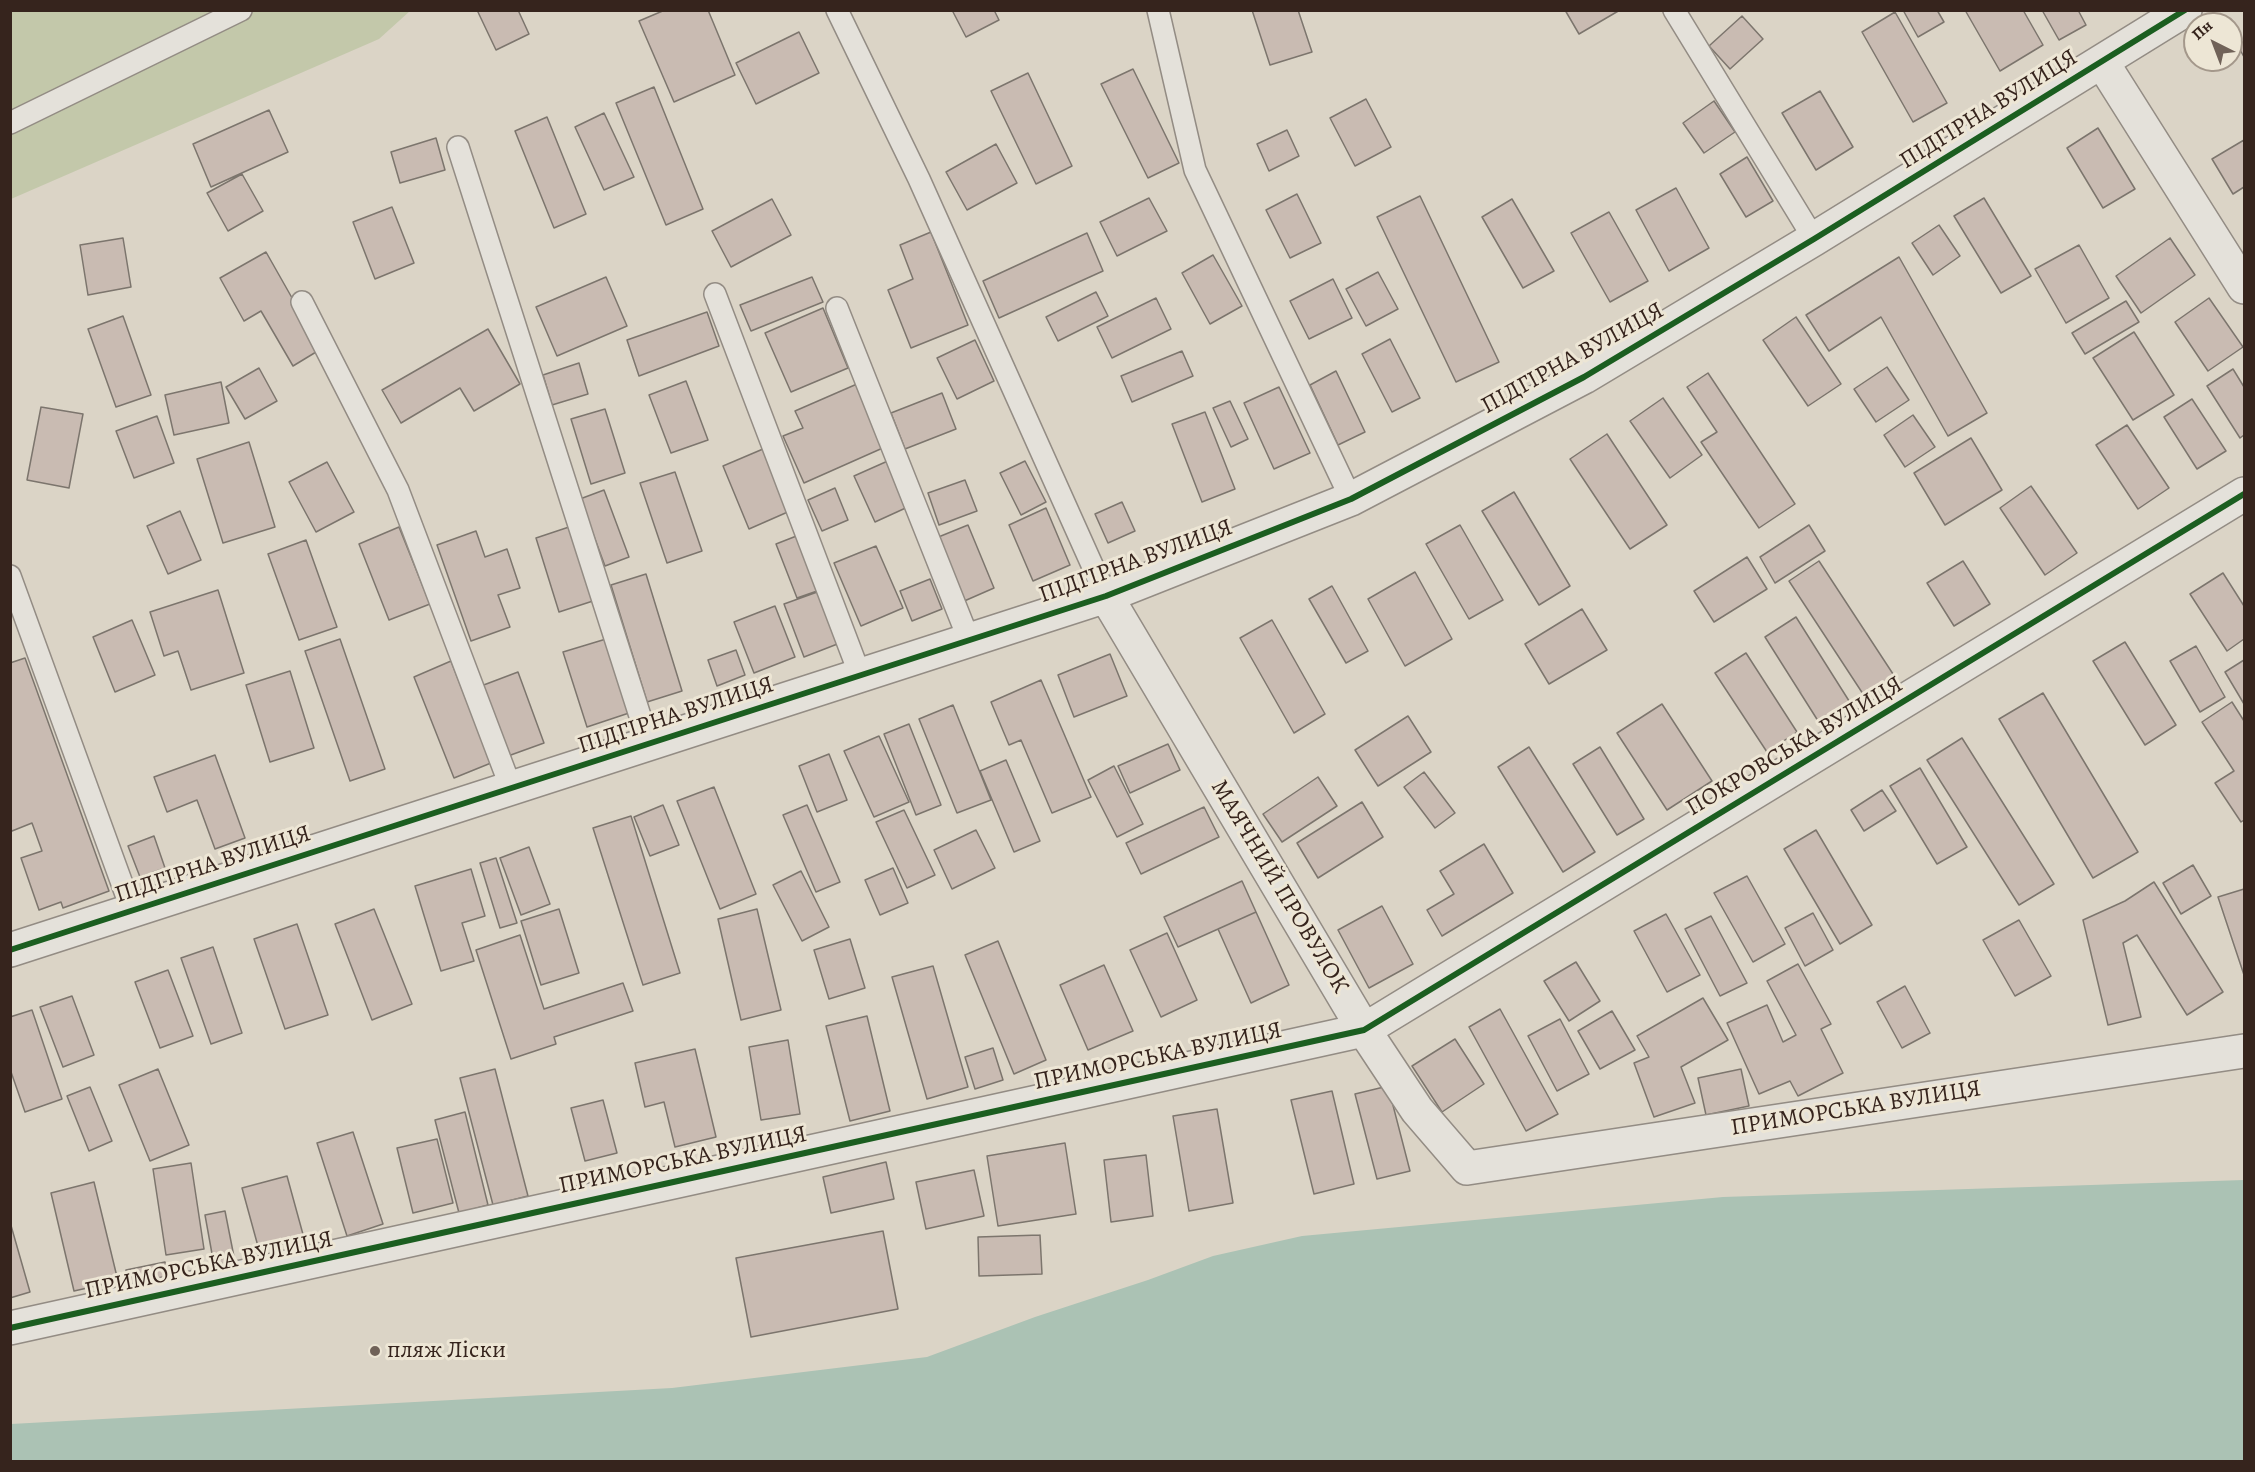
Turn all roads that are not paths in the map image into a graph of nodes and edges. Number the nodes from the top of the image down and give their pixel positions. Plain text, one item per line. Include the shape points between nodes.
1 (241, 10) edge
2 (837, 10) edge
3 (1158, 10) edge
4 (1674, 10) edge
5 (2185, 10) edge
6 (2102, 62) junction
7 (10, 123) edge
8 (458, 147) dead end
9 (1814, 239) junction
10 (2244, 287) edge
11 (715, 294) dead end
12 (302, 302) dead end
13 (837, 308) dead end
14 (2244, 494) edge
15 (1351, 499) junction
16 (10, 576) edge
17 (1106, 596) junction
18 (969, 640) junction
19 (860, 675) junction
20 (649, 744) junction
21 (511, 788) junction
22 (132, 911) junction
23 (10, 950) edge
24 (1364, 1030) junction
25 (2244, 1051) edge
26 (1467, 1168) joint
27 (10, 1328) edge

1 - 7 lane
2 - 17 lane via 919,179
3 - 15 lane via 1195,170
4 - 9 lane
5 - 6 street, ПІДГІРНА ВУЛИЦЯ
6 - 9 street, ПІДГІРНА ВУЛИЦЯ
6 - 10 street
8 - 20 lane
9 - 15 street, ПІДГІРНА ВУЛИЦЯ via 1584,377
11 - 19 lane
12 - 21 lane via 398,490
13 - 18 lane
14 - 24 street, ПОКРОВСЬКА ВУЛИЦЯ
15 - 17 street, ПІДГІРНА ВУЛИЦЯ
16 - 22 lane
17 - 18 street, ПІДГІРНА ВУЛИЦЯ
17 - 24 street, МАЯЧНИЙ ПРОВУЛОК
18 - 19 street, ПІДГІРНА ВУЛИЦЯ
19 - 20 street, ПІДГІРНА ВУЛИЦЯ
20 - 21 street, ПІДГІРНА ВУЛИЦЯ
21 - 22 street, ПІДГІРНА ВУЛИЦЯ
22 - 23 street, ПІДГІРНА ВУЛИЦЯ
24 - 26 street, МАЯЧНИЙ ПРОВУЛОК via 1417,1110
24 - 27 street, ПРИМОРСЬКА ВУЛИЦЯ
25 - 26 street, ПРИМОРСЬКА ВУЛИЦЯ

